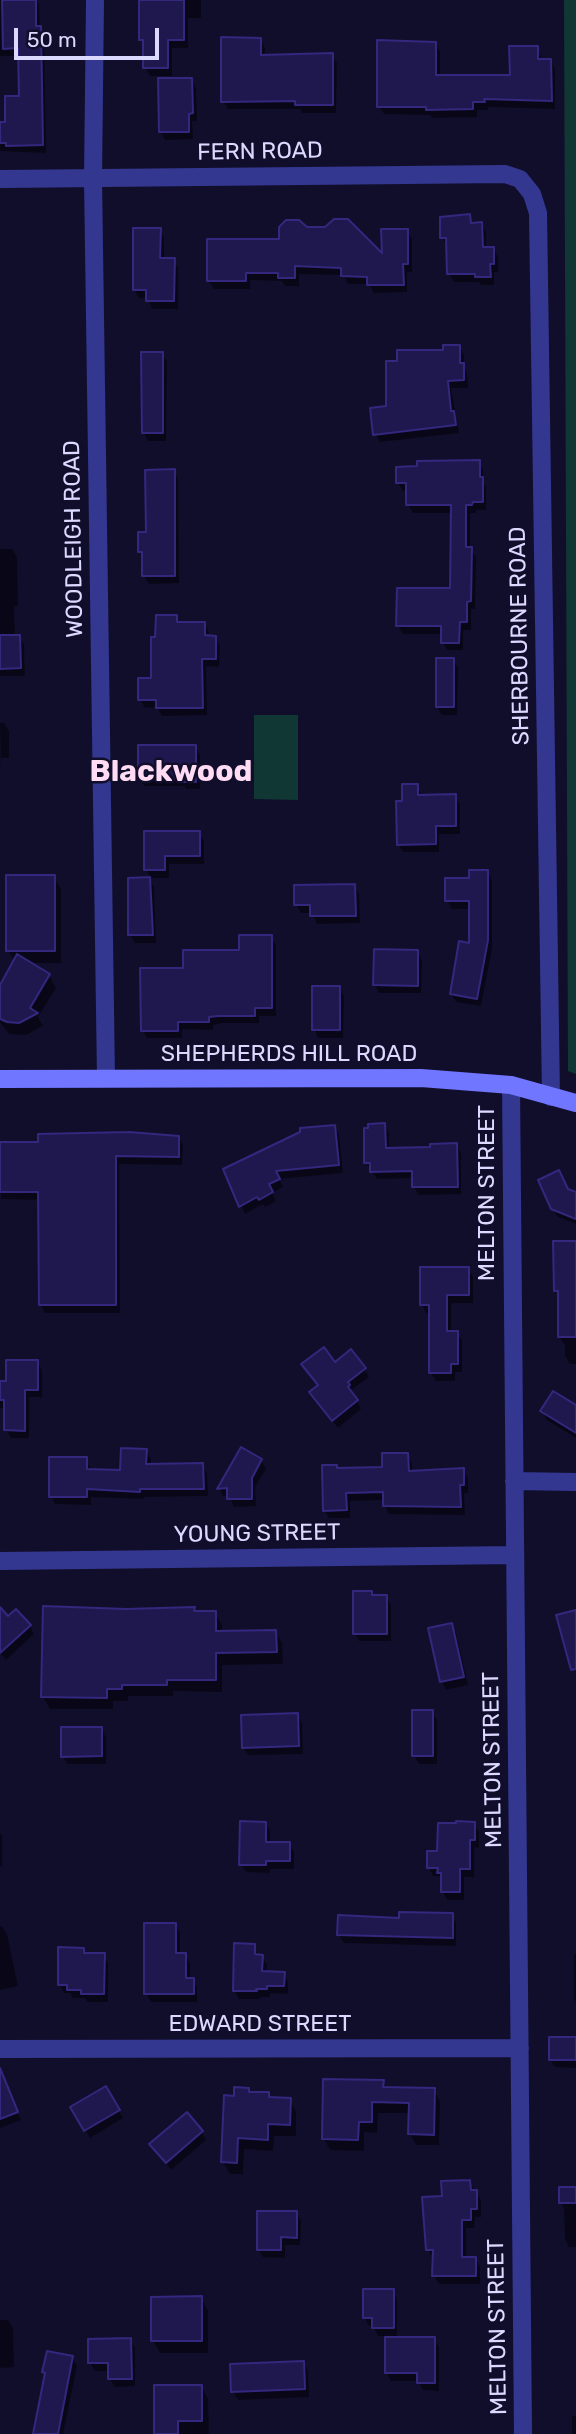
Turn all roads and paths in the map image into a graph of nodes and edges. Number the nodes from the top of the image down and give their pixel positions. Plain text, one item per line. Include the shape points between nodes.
1 (95, 0) edge
2 (93, 178) junction
3 (0, 179) edge
4 (520, 179) joint
5 (106, 1078) junction
6 (0, 1079) edge
7 (511, 1086) junction
8 (551, 1097) junction
9 (576, 1103) edge
10 (514, 1481) junction
11 (576, 1482) edge
12 (515, 1555) junction
13 (0, 1561) edge
14 (520, 2048) junction
15 (0, 2049) edge
16 (523, 2434) edge

1 - 2 street, WOODLEIGH ROAD
2 - 3 street, FERN ROAD
2 - 4 street, FERN ROAD via 505,174
2 - 5 street, WOODLEIGH ROAD
4 - 8 street, SHERBOURNE ROAD via 532,194 538,213
5 - 6 main road, SHEPHERDS HILL ROAD
5 - 7 main road, SHEPHERDS HILL ROAD via 422,1078
7 - 8 main road, SHEPHERDS HILL ROAD
7 - 10 street, MELTON STREET
8 - 9 main road, SHEPHERDS HILL ROAD
10 - 11 street
10 - 12 street, MELTON STREET
12 - 13 street, YOUNG STREET
12 - 14 street, MELTON STREET
14 - 15 street, EDWARD STREET
14 - 16 street, MELTON STREET

